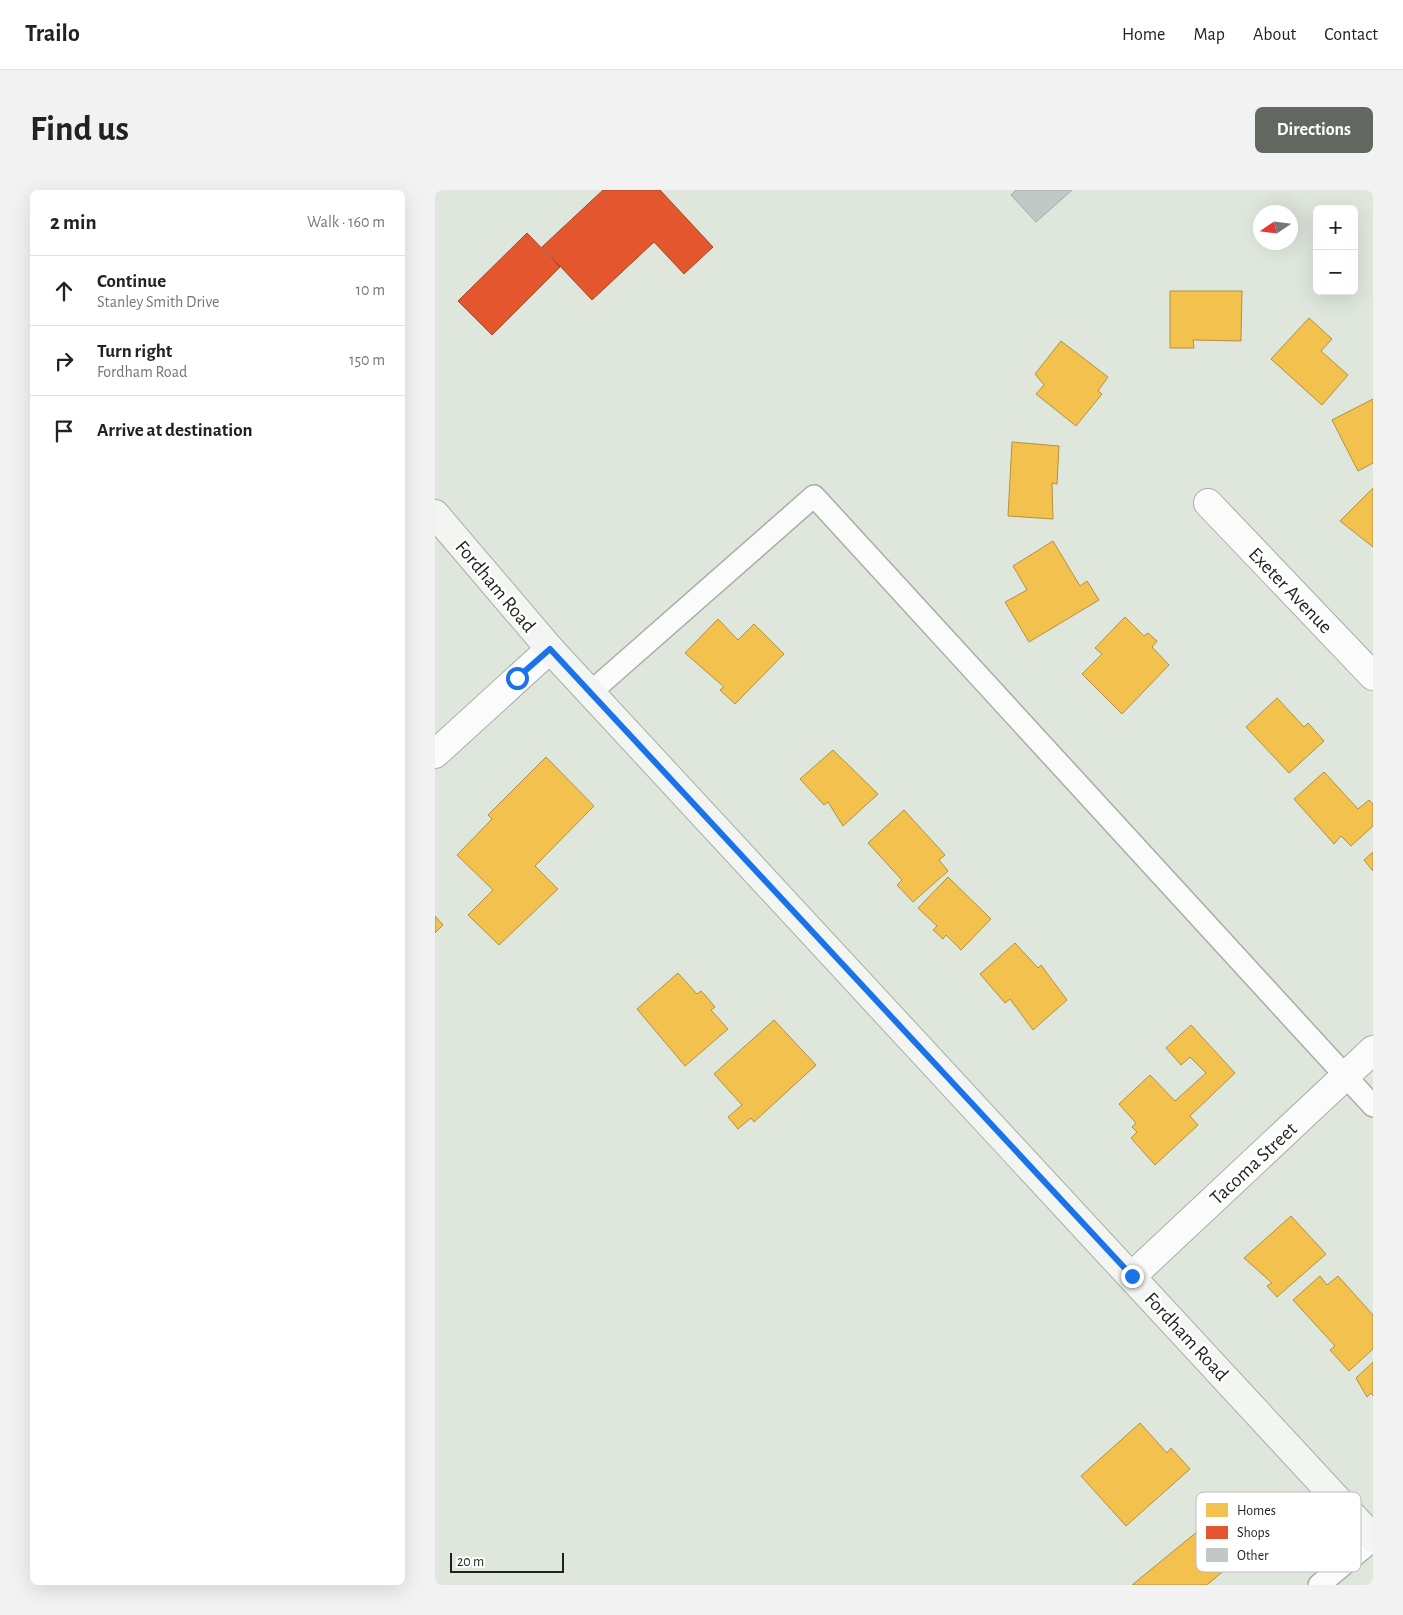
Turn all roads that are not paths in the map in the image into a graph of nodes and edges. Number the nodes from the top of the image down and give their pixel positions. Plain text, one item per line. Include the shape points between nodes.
1 (1208, 503) dead end
2 (435, 514) edge
3 (550, 649) junction
4 (1373, 676) edge
5 (591, 692) junction
6 (435, 754) edge
7 (1373, 1050) edge
8 (1346, 1077) junction
9 (1373, 1106) edge
10 (1132, 1276) junction
11 (1330, 1492) edge
12 (1361, 1526) edge
13 (1373, 1539) edge
14 (1361, 1549) edge
15 (1334, 1572) edge
16 (1319, 1585) edge

1 - 4 street, Exeter Avenue
2 - 3 street, Fordham Road
3 - 5 street, Fordham Road
3 - 6 street
5 - 8 lane via 814,496
5 - 10 street, Fordham Road
7 - 8 street, Tacoma Street
8 - 9 lane
8 - 10 street, Tacoma Street
10 - 11 street, Fordham Road
12 - 13 street, Fordham Road
13 - 14 lane
15 - 16 lane

